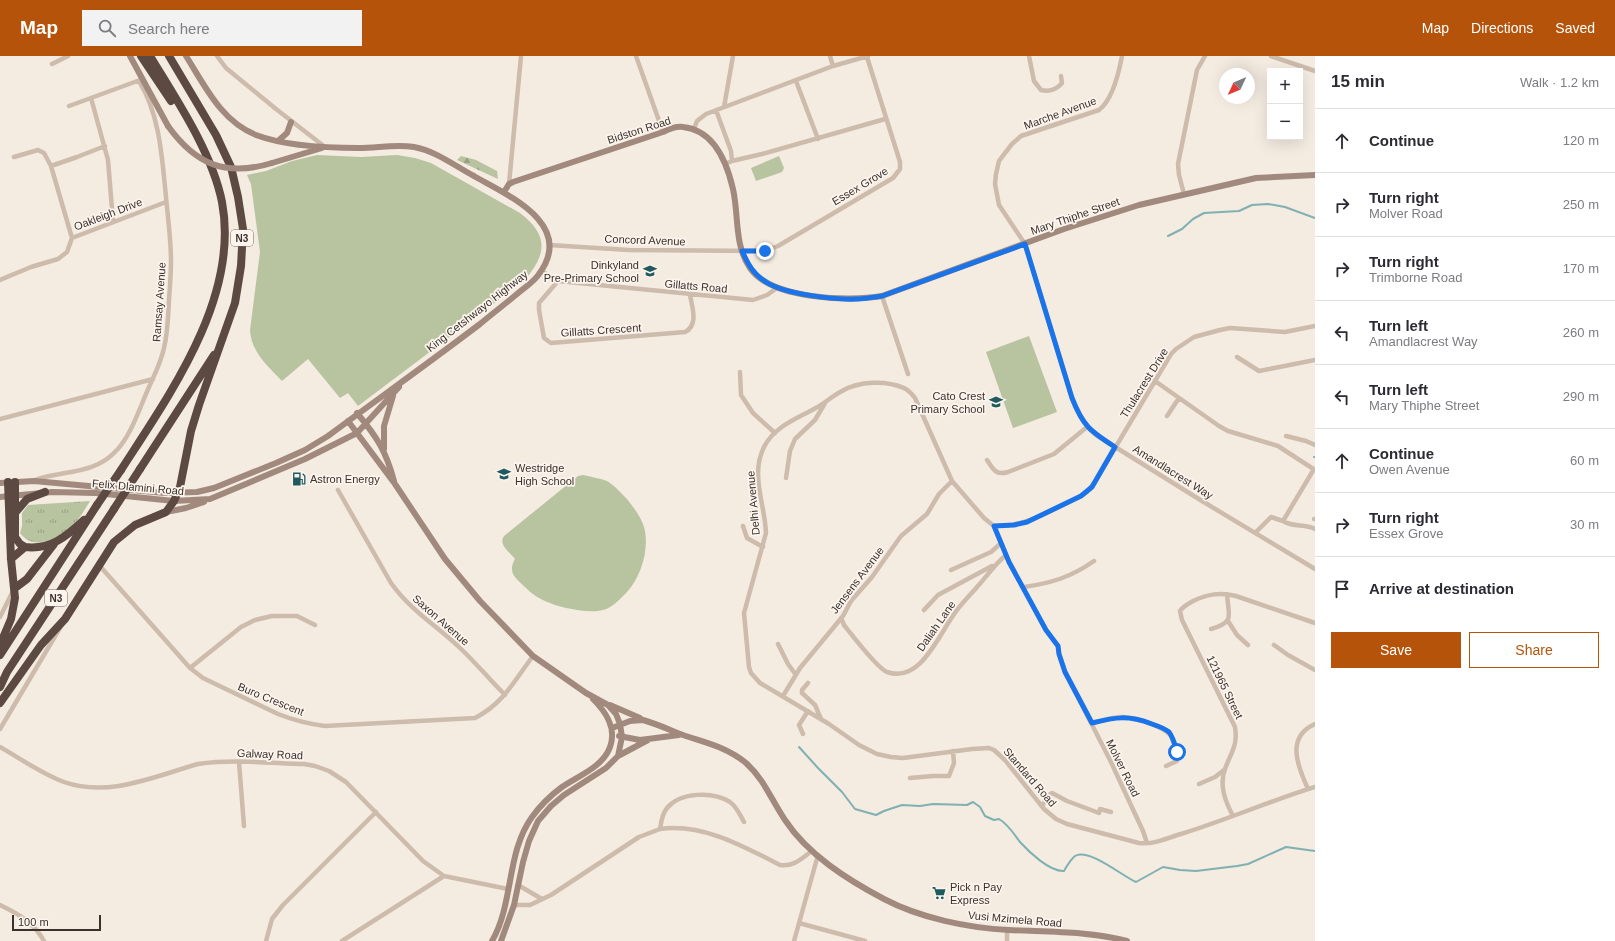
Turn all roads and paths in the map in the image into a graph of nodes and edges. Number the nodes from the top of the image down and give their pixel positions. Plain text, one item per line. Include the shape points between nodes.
1 (68, 56) edge
2 (130, 56) edge
3 (141, 56) edge
4 (150, 56) edge
5 (169, 56) edge
6 (186, 56) edge
7 (216, 56) edge
8 (521, 56) edge
9 (636, 56) edge
10 (734, 56) edge
11 (830, 56) edge
12 (868, 56) edge
13 (1028, 56) edge
14 (1122, 56) edge
15 (1205, 56) edge
16 (1271, 56) edge
17 (52, 64) dead end
18 (834, 66) junction
19 (1315, 71) edge
20 (1061, 76) dead end
21 (140, 80) junction
22 (796, 81) junction
23 (91, 98) junction
24 (69, 106) dead end
25 (724, 107) junction
26 (716, 110) junction
27 (885, 119) junction
28 (291, 122) junction
29 (190, 125) junction
30 (694, 129) junction
31 (663, 132) junction
32 (818, 139) junction
33 (278, 141) junction
34 (105, 146) junction
35 (325, 147) junction
36 (14, 157) dead end
37 (732, 161) junction
38 (724, 164) junction
39 (50, 166) junction
40 (1315, 174) edge
41 (509, 184) junction
42 (504, 192) junction
43 (1184, 194) junction
44 (166, 202) junction
45 (114, 221) junction
46 (72, 238) junction
47 (1025, 244) junction
48 (549, 245) junction
49 (742, 251) junction
50 (541, 271) junction
51 (0, 280) edge
52 (558, 281) junction
53 (777, 288) junction
54 (690, 295) junction
55 (882, 296) junction
56 (1315, 326) edge
57 (221, 342) junction
58 (1237, 357) dead end
59 (1315, 360) edge
60 (740, 372) dead end
61 (908, 374) dead end
62 (153, 379) junction
63 (405, 380) junction
64 (1155, 381) junction
65 (394, 392) junction
66 (1179, 398) junction
67 (826, 402) junction
68 (357, 413) junction
69 (1167, 416) dead end
70 (0, 418) edge
71 (348, 421) junction
72 (366, 424) junction
73 (1087, 427) junction
74 (357, 433) junction
75 (775, 433) junction
76 (1286, 436) dead end
77 (1315, 445) edge
78 (1115, 447) junction
79 (384, 449) junction
80 (987, 460) dead end
81 (1315, 469) edge
82 (786, 478) dead end
83 (34, 481) junction
84 (952, 481) junction
85 (7, 482) edge
86 (395, 484) junction
87 (338, 490) dead end
88 (45, 492) junction
89 (178, 493) junction
90 (8, 496) edge
91 (210, 499) junction
92 (174, 501) junction
93 (95, 508) junction
94 (166, 512) junction
95 (15, 513) junction
96 (1283, 521) junction
97 (744, 526) dead end
98 (994, 526) junction
99 (1315, 529) edge
100 (1255, 533) junction
101 (54, 544) junction
102 (1000, 544) junction
103 (25, 547) junction
104 (763, 547) junction
105 (1006, 555) junction
106 (11, 559) junction
107 (1094, 561) dead end
108 (995, 564) junction
109 (99, 565) junction
110 (1315, 569) edge
111 (951, 570) dead end
112 (15, 588) junction
113 (1024, 588) junction
114 (1227, 594) junction
115 (924, 610) dead end
116 (0, 616) edge
117 (841, 618) junction
118 (65, 619) junction
119 (1228, 621) junction
120 (1315, 623) edge
121 (316, 625) dead end
122 (1211, 629) dead end
123 (778, 644) dead end
124 (0, 645) edge
125 (1248, 645) dead end
126 (1274, 645) dead end
127 (0, 655) edge
128 (533, 656) junction
129 (190, 668) junction
130 (1315, 670) edge
131 (751, 673) joint
132 (796, 675) junction
133 (808, 683) dead end
134 (0, 687) edge
135 (586, 693) junction
136 (505, 695) junction
137 (783, 696) junction
138 (0, 704) edge
139 (608, 705) junction
140 (808, 711) junction
141 (821, 719) junction
142 (644, 720) junction
143 (1092, 723) junction
144 (620, 724) junction
145 (1315, 724) edge
146 (0, 729) edge
147 (612, 731) junction
148 (804, 734) dead end
149 (683, 735) junction
150 (622, 737) junction
151 (653, 738) junction
152 (0, 747) edge
153 (953, 751) junction
154 (618, 756) junction
155 (239, 762) junction
156 (1166, 766) dead end
157 (1224, 770) junction
158 (910, 778) dead end
159 (1199, 784) dead end
160 (1315, 787) edge
161 (1308, 789) junction
162 (1042, 806) junction
163 (376, 812) junction
164 (1111, 812) dead end
165 (1232, 816) junction
166 (744, 822) dead end
167 (244, 826) dead end
168 (660, 829) junction
169 (1147, 844) junction
170 (812, 851) junction
171 (818, 856) junction
172 (444, 876) junction
173 (518, 886) junction
174 (508, 888) junction
175 (542, 900) junction
176 (0, 905) edge
177 (514, 905) junction
178 (799, 923) junction
179 (1007, 930) junction
180 (44, 941) edge
181 (266, 941) edge
182 (342, 941) edge
183 (492, 941) edge
184 (501, 941) edge
185 (794, 941) edge
186 (864, 941) edge
187 (1007, 941) edge
188 (1127, 941) edge

1 - 17 street
2 - 21 main road
3 - 29 highway
4 - 29 highway, N3
5 - 57 highway, N3 via 216,135 231,167 238,198 243,229 241,266 235,303
6 - 33 main road via 217,105 229,118 255,134
7 - 28 street via 226,68
8 - 41 street
9 - 31 street
10 - 25 street
11 - 18 street
12 - 18 street
12 - 27 street, Essex Grove
13 - 20 street via 1034,81 1042,90 1058,87 1062,83
14 - 47 street, Marche Avenue via 1104,106 1088,114 1021,136 999,161 995,184 999,205
15 - 43 street via 1197,70 1178,164
16 - 19 street
18 - 22 street
21 - 23 street
21 - 35 main road, bridge via 184,147 201,159 222,168 247,169
21 - 44 street, Ramsay Avenue via 158,130
22 - 25 street
22 - 32 street
23 - 24 street
23 - 34 street
25 - 26 street
26 - 30 street via 702,116
26 - 37 street via 731,151
27 - 32 street
27 - 49 street, Essex Grove via 900,165 898,174 778,246 765,251
28 - 33 main road via 287,133
28 - 35 street
29 - 93 highway, N3, bridge via 213,174 222,201 226,231 222,267 195,347 169,396
30 - 31 main road, Bidston Road via 683,127
30 - 38 main road, Mary Thiphe Street via 711,140
31 - 41 main road, Bidston Road
32 - 37 street
33 - 35 main road
34 - 39 street
34 - 45 street
35 - 42 main road via 413,147 436,154
36 - 39 street via 42,151
37 - 38 street
38 - 49 main road, Mary Thiphe Street via 733,188 738,240
39 - 46 street
40 - 43 main road, Mary Thiphe Street via 1256,178
41 - 42 main road
42 - 48 main road via 538,219 546,232
43 - 47 main road, Mary Thiphe Street via 1103,216
44 - 45 street, Oakleigh Drive
44 - 62 street, Ramsay Avenue via 171,261 168,328 164,349
45 - 46 street, Oakleigh Drive
46 - 51 street, Oakleigh Drive via 67,252 58,259
47 - 55 main road, Mary Thiphe Street
47 - 73 street, Amandlacrest Way via 1072,398 1079,416
48 - 49 street, Concord Avenue via 629,250
48 - 50 main road, King Cetshwayo Highway via 547,259
49 - 53 main road, Mary Thiphe Street via 750,268 766,283
50 - 52 street, Gillatts Road
50 - 63 main road, King Cetshwayo Highway via 532,282
52 - 54 street, Gillatts Road
52 - 54 street, Gillatts Crescent via 539,306 544,338 551,343 685,332 691,328 694,321
53 - 54 street, Gillatts Road via 753,300
53 - 55 main road, Mary Thiphe Street via 847,299
55 - 61 street
56 - 64 street, Thulacrest Drive via 1285,332 1230,328 1205,333 1176,349
57 - 89 highway via 199,405
57 - 134 highway, N3, bridge via 7,672
58 - 59 street via 1261,371
60 - 75 street via 741,395 753,413
62 - 70 street
62 - 83 street, Ramsay Avenue via 117,451 92,467
63 - 65 main road, King Cetshwayo Highway
63 - 68 main road, King Cetshwayo Highway
64 - 66 street
64 - 78 street, Thulacrest Drive
65 - 72 main road, King Cetshwayo Highway
65 - 79 main road via 386,419
66 - 69 street
66 - 81 street via 1218,426 1278,446
67 - 75 street, Delhi Avenue
67 - 82 street via 815,420 795,439 790,451
67 - 84 street, Delhi Avenue via 843,390 870,383 895,384 909,391 919,406
68 - 71 main road, Felix Dlamini Road
68 - 72 main road
71 - 74 main road
71 - 89 main road, Felix Dlamini Road via 305,450 276,463 214,488
72 - 74 main road, King Cetshwayo Highway
72 - 79 main road
73 - 78 street, Amandlacrest Way
73 - 80 street via 1054,454 1004,473 996,472
74 - 86 main road
74 - 91 main road, Felix Dlamini Road via 305,459
75 - 104 street, Delhi Avenue via 764,446 757,472 766,522
76 - 77 street
78 - 98 street, Thulacrest Drive via 1092,487 1081,496 1027,522
78 - 100 street, Amandlacrest Way
79 - 86 main road
81 - 96 street
83 - 85 main road, Felix Dlamini Road
83 - 89 main road, Felix Dlamini Road
84 - 98 street via 980,514
84 - 117 street, Jensens Avenue via 939,494 927,514 901,536
85 - 90 highway
86 - 128 main road via 445,559 480,601
87 - 136 street, Saxon Avenue via 400,596 461,648
88 - 90 main road, Felix Dlamini Road
88 - 92 main road, Felix Dlamini Road via 96,493
88 - 95 highway via 27,499
89 - 92 highway
90 - 95 highway
90 - 106 highway
91 - 92 main road, Felix Dlamini Road
91 - 94 main road via 192,507
92 - 94 highway
93 - 101 highway via 69,534
93 - 127 highway, N3
94 - 109 highway via 145,520 122,535 114,542
95 - 103 highway via 15,537
96 - 99 street via 1292,526 1306,525
96 - 100 street via 1271,517
97 - 104 street via 747,538
98 - 102 street, Molver Road
100 - 110 street, Amandlacrest Way
101 - 103 highway
101 - 112 highway via 27,579
102 - 105 street, Molver Road
102 - 111 street via 992,552
103 - 106 highway
104 - 131 street, Delhi Avenue via 744,613
105 - 108 street, Daliah Lane
105 - 113 street, Molver Road
106 - 112 highway
107 - 113 street via 1069,576
108 - 115 street via 938,595
108 - 117 street, Daliah Lane via 957,610 931,650 908,672 901,674 886,671 844,625
109 - 118 highway
109 - 129 street, Buro Crescent
112 - 116 street
112 - 124 highway via 14,610
113 - 143 street, Molver Road via 1046,630 1058,646 1065,672
114 - 119 street
114 - 120 street
114 - 157 street, 121965 Street via 1215,593 1202,597 1181,608 1180,612 1235,727 1236,743
117 - 132 street, Jensens Avenue
118 - 138 highway via 41,645
118 - 146 street
119 - 122 street
119 - 125 street via 1237,635
121 - 129 street via 297,616 272,616 255,620 242,627
123 - 132 street
126 - 130 street
128 - 135 main road
128 - 136 street, Buro Crescent
129 - 136 street, Buro Crescent via 203,678 278,714 325,726 475,718 488,711
131 - 137 street, Standard Road via 760,683
132 - 137 street, Jensens Avenue
133 - 141 street via 802,693 815,705
135 - 139 main road
135 - 147 main road via 603,709
137 - 140 street, Standard Road
139 - 142 main road
139 - 144 main road
140 - 141 street, Standard Road
140 - 148 street via 799,725
141 - 153 street, Standard Road via 868,750 891,757 907,758
142 - 144 main road, Vusi Mzimela Road
142 - 149 main road, Vusi Mzimela Road
143 - 156 street via 1126,717 1164,728 1171,736 1177,752 1177,761
143 - 169 street, Molver Road via 1132,806
144 - 147 main road, Vusi Mzimela Road
144 - 150 main road
145 - 161 street via 1302,732 1296,746 1301,774
147 - 150 main road, Vusi Mzimela Road
147 - 174 main road via 610,747 604,760 562,787 531,818 516,854
149 - 151 main road, Vusi Mzimela Road
149 - 170 main road, Vusi Mzimela Road via 720,746 745,762 761,780 791,828
150 - 151 main road, Vusi Mzimela Road via 634,740
150 - 154 main road
151 - 154 main road
152 - 155 street, Galway Road via 63,781 95,788 127,785 198,764
153 - 158 street via 954,763 950,776
153 - 162 street, Standard Road via 983,748 994,750
154 - 173 main road via 606,768 564,795 538,821 529,841
155 - 163 street, Galway Road via 304,764 329,771 346,782
155 - 167 street
157 - 159 street
157 - 165 street, 121965 Street via 1223,791
160 - 161 street, Standard Road
161 - 165 street, Standard Road
162 - 164 street via 1052,793 1099,813 1100,809
162 - 169 street, Standard Road via 1052,816 1067,824
163 - 172 street, Galway Road via 423,861
163 - 181 street via 282,905 272,919
165 - 169 street, Standard Road
166 - 168 street via 733,805 725,799 689,796 674,801 666,808
168 - 170 street via 673,827 707,833 786,866 792,865
168 - 175 street via 639,837
170 - 171 main road, Vusi Mzimela Road
171 - 178 street
171 - 179 main road, Vusi Mzimela Road via 866,889 894,904 950,922
172 - 174 street, Galway Road
172 - 182 street
173 - 175 street
173 - 177 main road
174 - 183 main road via 502,916
175 - 177 street via 530,905
176 - 180 street via 26,919 39,931
177 - 184 main road
178 - 185 street
178 - 186 street
179 - 187 street
179 - 188 main road, Vusi Mzimela Road via 1105,936

